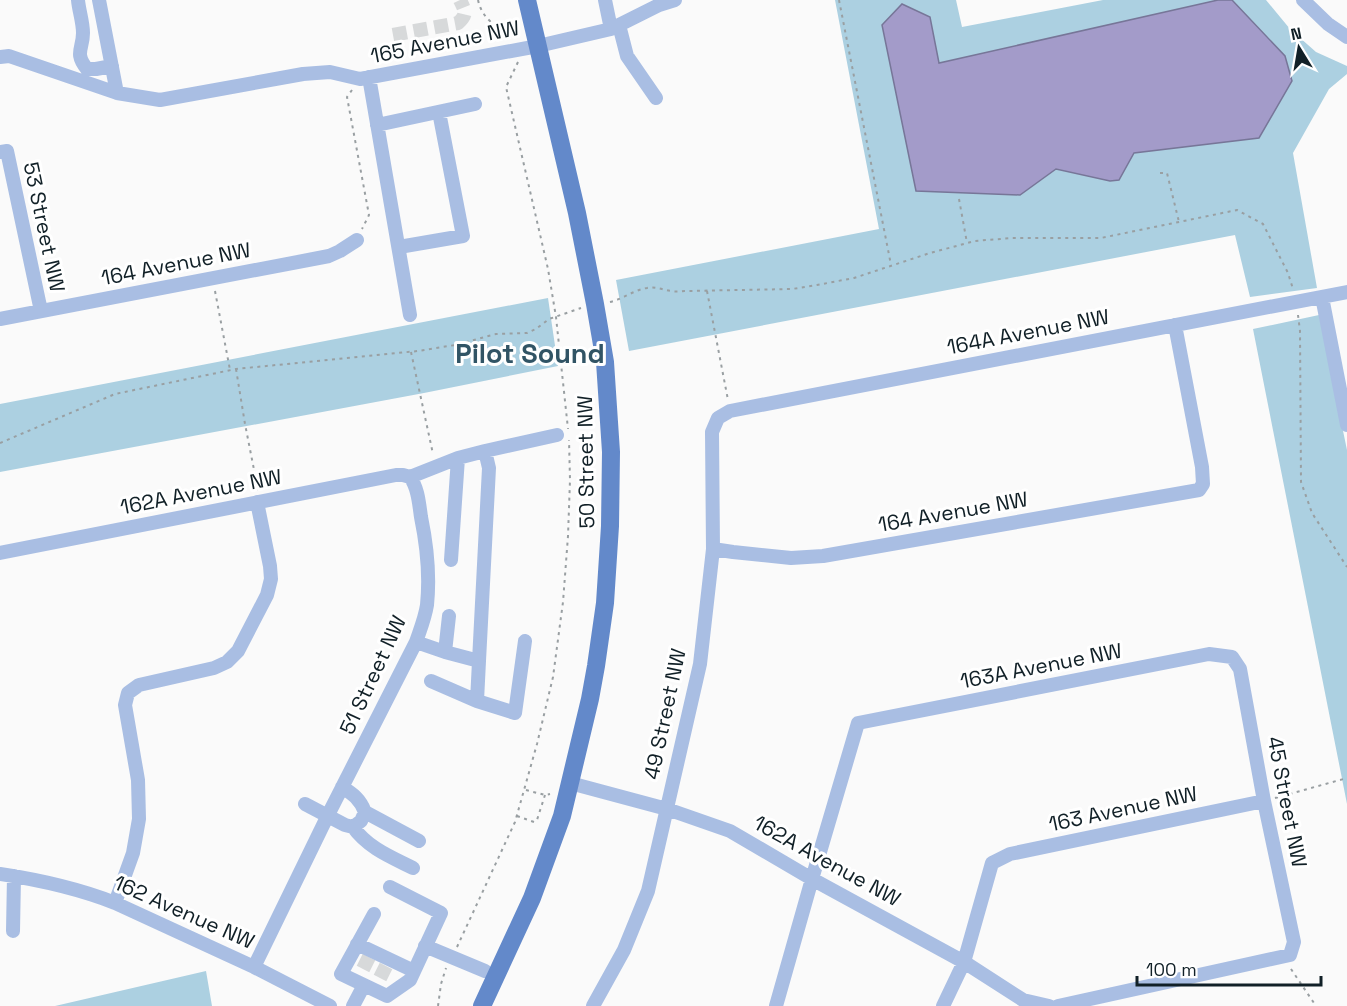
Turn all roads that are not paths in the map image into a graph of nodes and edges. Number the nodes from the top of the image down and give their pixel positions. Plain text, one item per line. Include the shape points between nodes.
1 (78, 0) edge
2 (99, 0) edge
3 (527, 0) edge
4 (605, 0) edge
5 (675, 0) edge
6 (1303, 0) edge
7 (615, 27) junction
8 (1347, 38) edge
9 (538, 46) junction
10 (0, 57) edge
11 (112, 66) junction
12 (364, 78) junction
13 (117, 93) junction
14 (656, 98) dead end
15 (475, 104) dead end
16 (440, 112) junction
17 (377, 125) junction
18 (3, 152) edge
19 (357, 240) road end
20 (399, 247) junction
21 (1347, 292) edge
22 (1322, 297) junction
23 (41, 311) junction
24 (410, 315) dead end
25 (0, 319) edge
26 (1175, 325) junction
27 (724, 415) joint
28 (1347, 425) edge
29 (557, 435) dead end
30 (485, 451) junction
31 (458, 458) junction
32 (410, 477) junction
33 (259, 502) junction
34 (713, 549) junction
35 (0, 553) edge
36 (452, 560) dead end
37 (449, 616) dead end
38 (525, 641) dead end
39 (416, 642) junction
40 (445, 652) junction
41 (1232, 657) joint
42 (478, 661) junction
43 (431, 681) dead end
44 (477, 701) junction
45 (570, 783) junction
46 (342, 787) junction
47 (1264, 801) junction
48 (305, 804) dead end
49 (667, 809) junction
50 (365, 812) junction
51 (328, 815) junction
52 (353, 827) junction
53 (420, 841) dead end
54 (413, 867) dead end
55 (7, 875) edge
56 (812, 879) junction
57 (390, 887) dead end
58 (115, 903) junction
59 (374, 914) dead end
60 (13, 931) dead end
61 (357, 944) junction
62 (425, 946) junction
63 (964, 962) junction
64 (254, 967) junction
65 (373, 971) junction
66 (414, 971) junction
67 (485, 972) junction
68 (313, 1002) edge
69 (330, 1006) edge
70 (353, 1006) edge
71 (469, 1006) edge
72 (482, 1006) edge
73 (593, 1006) edge
74 (776, 1006) edge
75 (944, 1006) edge
76 (1049, 1006) edge
77 (1058, 1006) edge

1 - 11 street via 82,62 87,69
2 - 11 street
3 - 9 main road, 50 Street NW
4 - 7 street
5 - 7 street, 165 Avenue NW
6 - 8 street
7 - 9 street, 165 Avenue NW
7 - 14 street via 627,56
9 - 12 street, 165 Avenue NW
9 - 45 main road, 50 Street NW via 595,304 611,452 605,603 590,699
10 - 13 street via 9,56
11 - 13 street
12 - 13 street via 330,72 303,74 160,100
12 - 17 street
15 - 16 street
16 - 17 street
16 - 20 street via 463,236
17 - 20 street
18 - 23 street, 53 Street NW
19 - 23 street, 164 Avenue NW via 329,256
20 - 24 street
21 - 22 street, 164A Avenue NW
22 - 26 street, 164A Avenue NW
22 - 28 street
23 - 25 street, 164 Avenue NW
26 - 27 street, 164A Avenue NW
26 - 34 street, 164 Avenue NW via 1202,467 1203,484 1199,490 823,556 791,558
27 - 34 street, 49 Street NW via 712,432
29 - 30 street
30 - 31 street
30 - 42 street via 489,468
31 - 32 street
31 - 36 street
32 - 33 street, 162A Avenue NW via 396,475
32 - 39 street, 51 Street NW via 417,495 429,575 427,607
33 - 35 street, 162A Avenue NW
33 - 58 street via 271,579 267,595 238,651 214,668 138,685 128,693 126,714 138,780 139,819 133,853
34 - 49 street, 49 Street NW via 700,664
37 - 40 street
38 - 44 street via 515,713
39 - 40 street
39 - 46 street, 51 Street NW
40 - 42 street
41 - 47 street, 45 Street NW via 1240,669
41 - 56 street, 163A Avenue NW via 1209,654 858,723
42 - 44 street
43 - 44 street
45 - 49 street, 162A Avenue NW
45 - 67 main road, 50 Street NW via 558,796 522,892
45 - 72 main road, 50 Street NW via 532,898
46 - 50 street via 359,800
46 - 51 street, 51 Street NW
47 - 63 street, 163 Avenue NW via 1010,854 992,863
47 - 77 street, 45 Street NW via 1294,942 1287,956
48 - 51 street
49 - 56 street, 162A Avenue NW via 730,831
49 - 73 street, 49 Street NW via 642,906 624,950
50 - 52 street
50 - 53 street
51 - 52 street
51 - 64 street, 51 Street NW
52 - 54 street via 373,847
55 - 58 street, 162 Avenue NW via 62,885
55 - 60 street, 162 Avenue NW
56 - 63 street, 162A Avenue NW
56 - 74 street
57 - 62 street via 441,912
58 - 64 street, 162 Avenue NW
59 - 61 street
61 - 65 street
61 - 65 street via 341,974
62 - 66 street
62 - 67 street
63 - 75 street
63 - 76 street, 162A Avenue NW via 1023,1000
64 - 68 street, 162 Avenue NW
65 - 66 street
65 - 66 street via 387,996 410,980
65 - 70 street
67 - 71 main road, 50 Street NW
68 - 69 street, 162 Avenue NW

